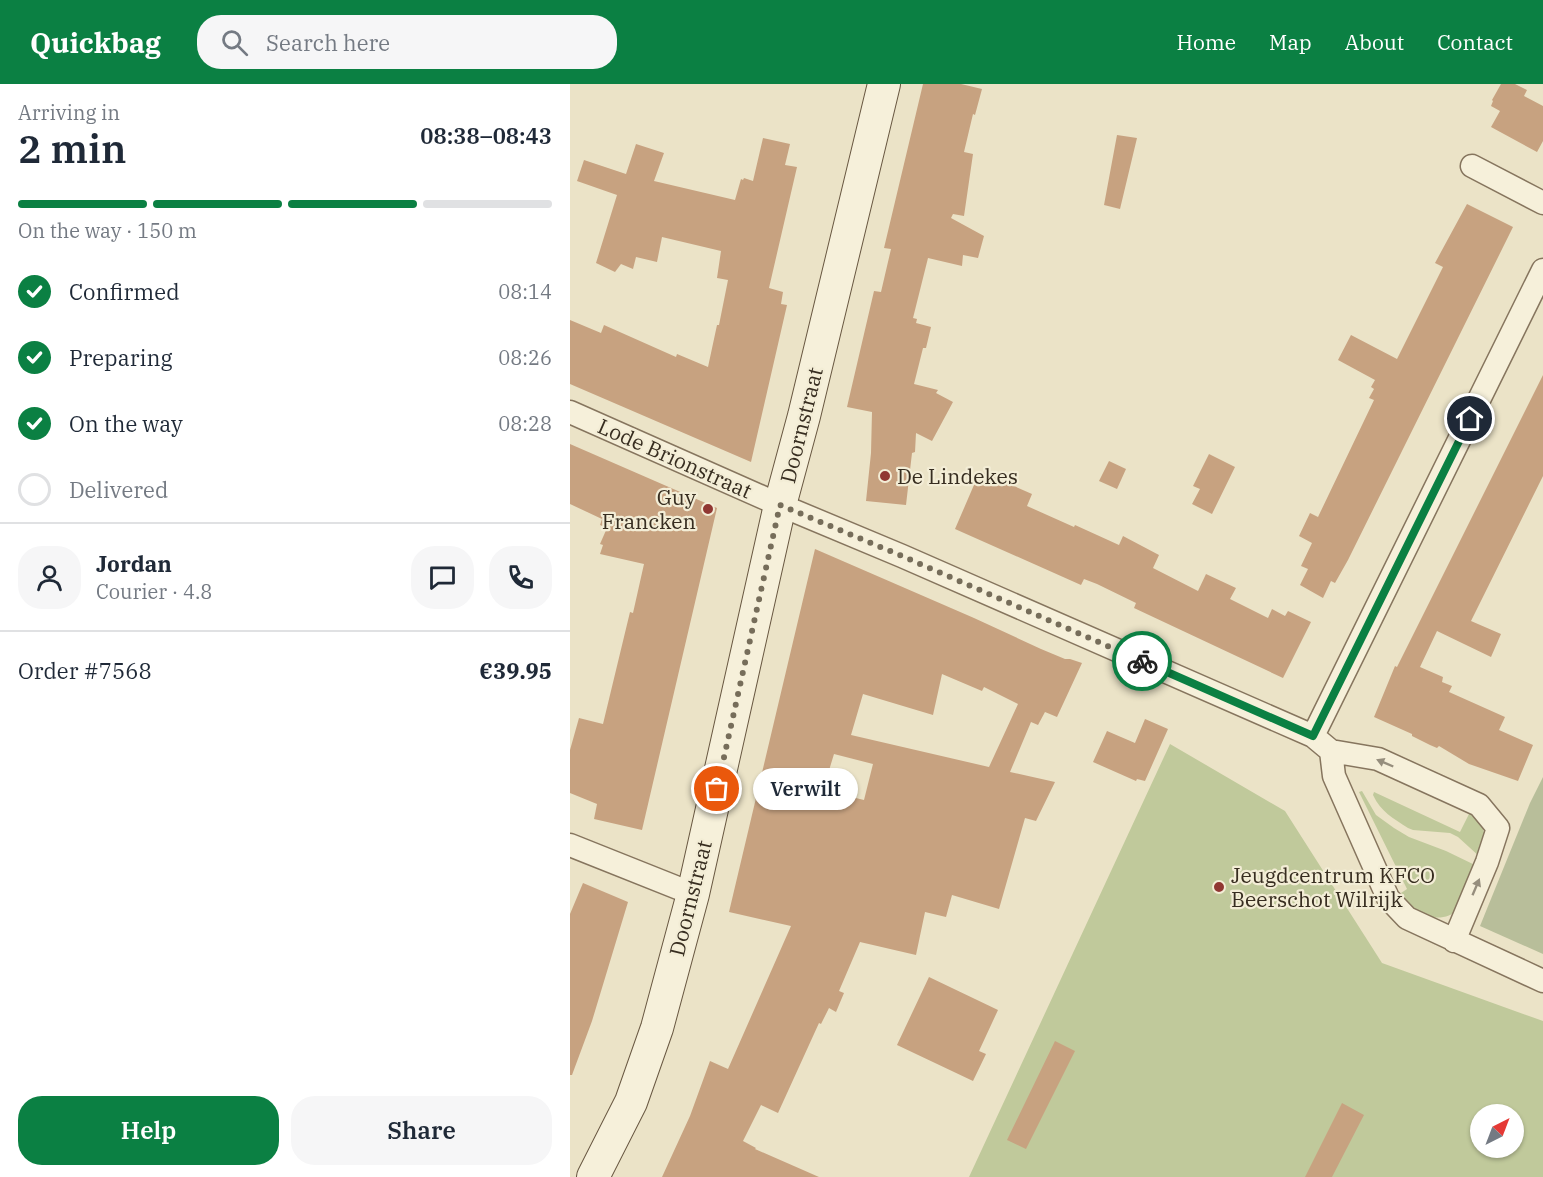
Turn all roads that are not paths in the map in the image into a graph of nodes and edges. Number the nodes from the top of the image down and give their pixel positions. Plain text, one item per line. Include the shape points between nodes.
1 (884, 84) edge
2 (1472, 166) dead end
3 (1543, 203) edge
4 (1543, 270) edge
5 (570, 412) edge
6 (780, 505) junction
7 (1313, 736) junction
8 (1331, 751) junction
9 (570, 845) edge
10 (693, 894) junction
11 (1454, 941) junction
12 (1543, 981) edge
13 (593, 1177) edge

1 - 6 street, Doornstraat
2 - 3 street
4 - 7 street
5 - 6 street, Lode Brionstraat
6 - 7 street, Lode Brionstraat
6 - 10 street, Doornstraat
7 - 8 street, Lode Brionstraat
8 - 11 street via 1334,776 1388,898 1407,918
11 -> 8 street via 1498,828 1479,805 1378,759
9 - 10 street
10 - 13 street, Doornstraat via 657,1028 631,1102
11 - 12 street

